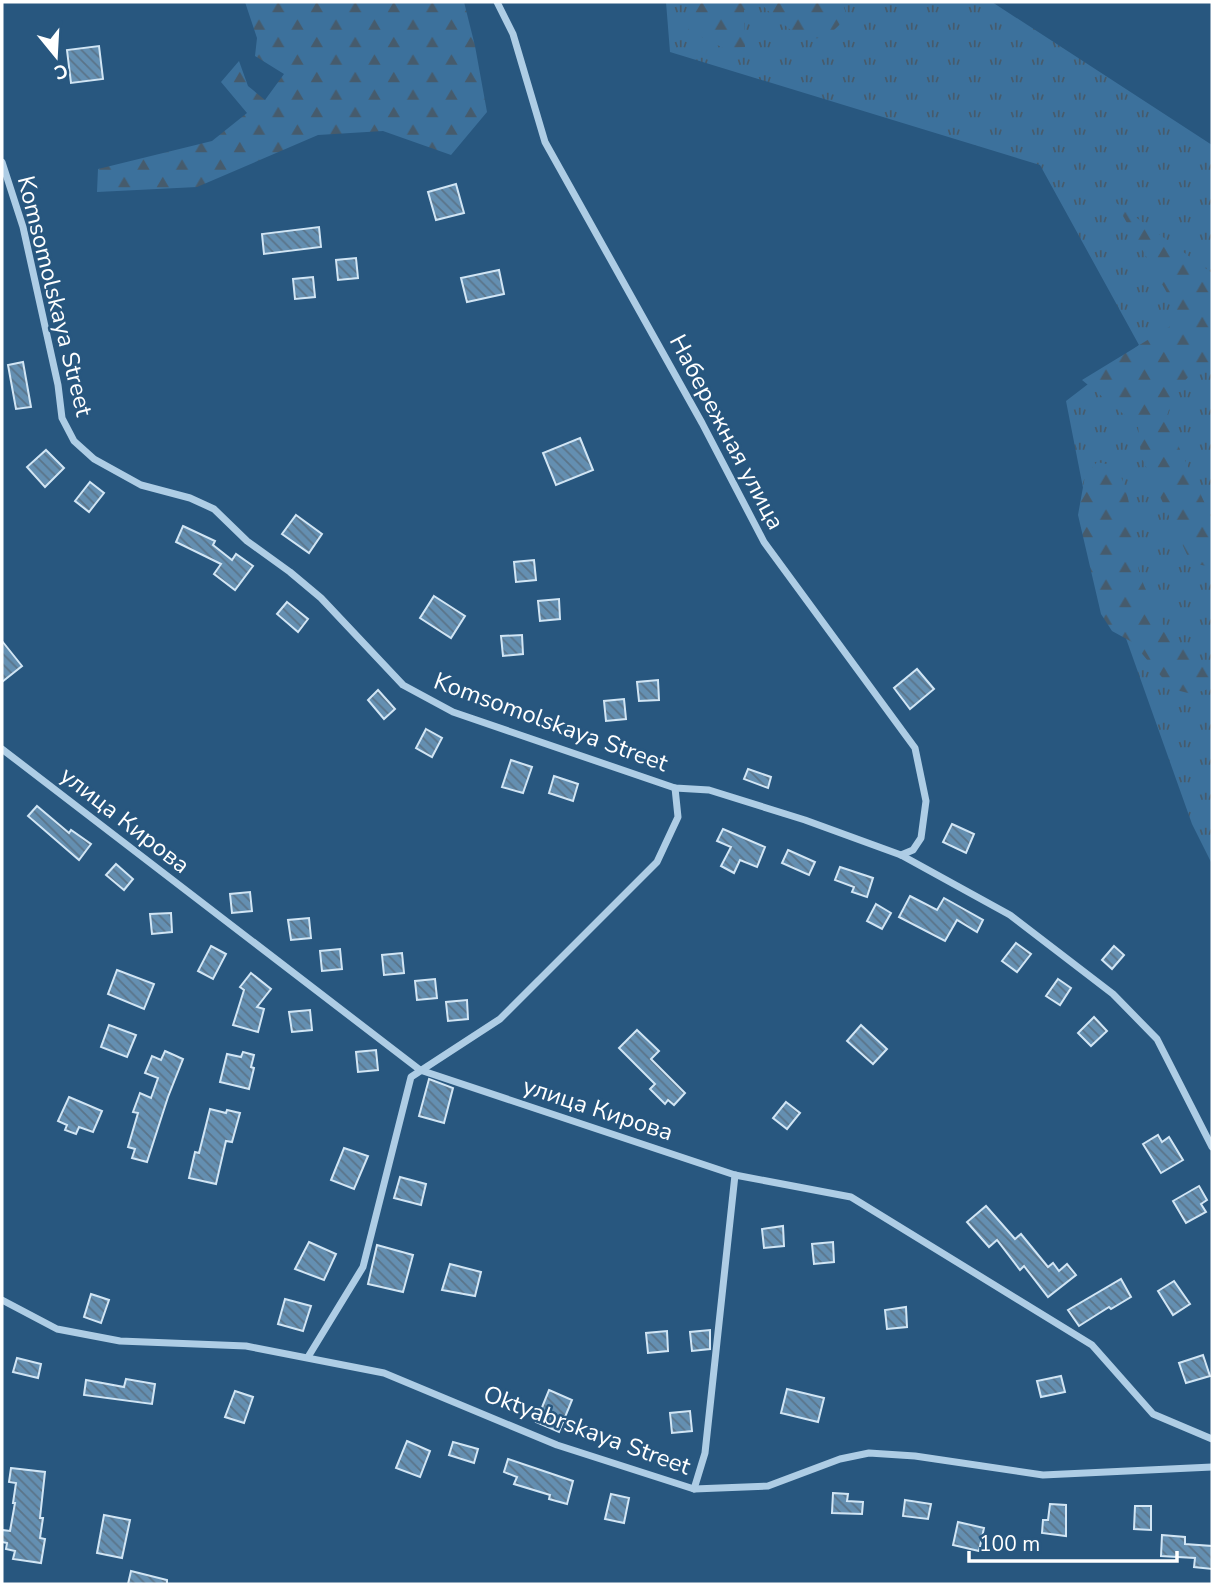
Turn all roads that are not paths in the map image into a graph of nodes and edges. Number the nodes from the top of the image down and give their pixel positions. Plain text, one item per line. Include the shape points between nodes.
1 (497, 2) edge
2 (2, 162) edge
3 (2, 749) edge
4 (675, 788) junction
5 (901, 855) junction
6 (420, 1070) junction
7 (1212, 1147) edge
8 (735, 1175) junction
9 (2, 1300) edge
10 (308, 1357) junction
11 (1212, 1439) edge
12 (1212, 1467) edge
13 (694, 1489) junction

1 - 5 street, Набережная улица via 513,34 545,142 764,542 915,748 926,801 922,838 913,850
2 - 4 street, Komsomolskaya Street via 23,228 62,418 74,441 94,459 141,485 214,509 321,598 403,685 453,712
3 - 6 street, улица Кирова
4 - 5 street, Komsomolskaya Street via 709,789
4 - 6 street via 678,817 657,862 500,1019
5 - 7 street, Komsomolskaya Street via 1010,915 1113,994 1157,1039
6 - 8 street, улица Кирова
6 - 10 street via 411,1077 363,1267
8 - 11 street, улица Кирова via 851,1197 1092,1345 1153,1414
8 - 13 street via 705,1453
9 - 10 street, Oktyabrskaya Street via 57,1329 120,1341 246,1346
10 - 13 street, Oktyabrskaya Street via 384,1373 557,1445
12 - 13 street, Oktyabrskaya Street via 1043,1475 869,1453 768,1486

